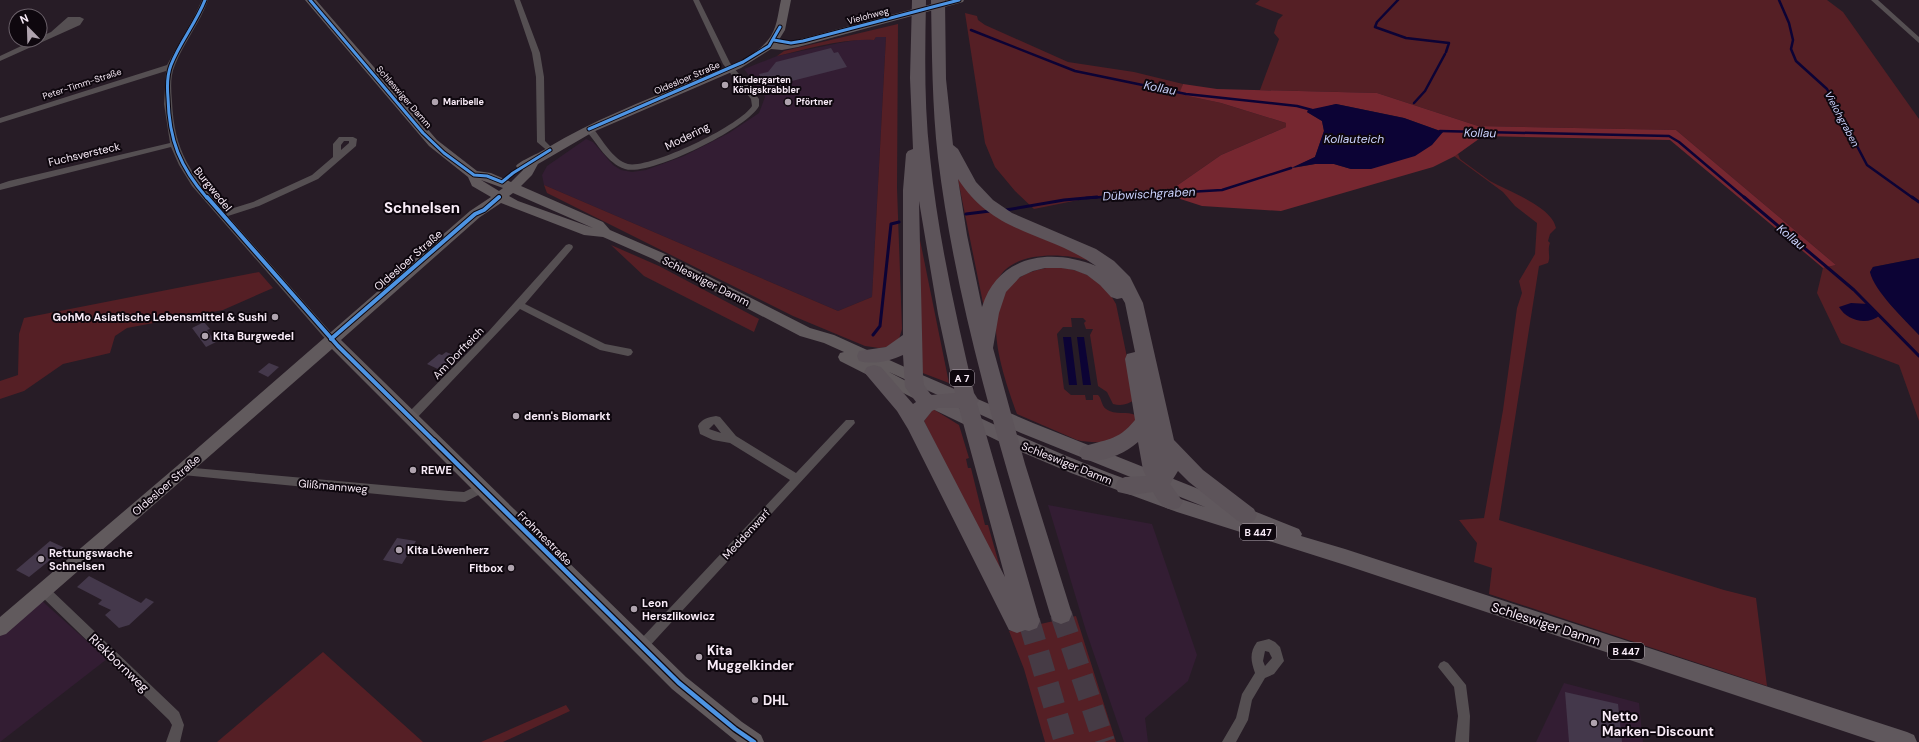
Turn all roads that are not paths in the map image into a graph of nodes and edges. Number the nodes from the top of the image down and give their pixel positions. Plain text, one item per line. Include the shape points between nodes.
1 (205, 0) edge
2 (310, 0) edge
3 (517, 0) edge
4 (696, 0) edge
5 (786, 0) edge
6 (919, 0) edge
7 (938, 0) edge
8 (960, 0) edge
9 (1874, 0) edge
10 (54, 33) dead end
11 (48, 36) edge
12 (1919, 41) edge
13 (772, 43) junction
14 (23, 48) edge
15 (0, 59) edge
16 (170, 67) junction
17 (730, 68) junction
18 (0, 121) edge
19 (589, 129) junction
20 (920, 129) junction
21 (943, 133) junction
22 (174, 144) junction
23 (550, 150) junction
24 (337, 158) dead end
25 (531, 164) junction
26 (474, 175) junction
27 (506, 185) junction
28 (0, 187) edge
29 (495, 195) junction
30 (546, 202) junction
31 (222, 215) junction
32 (605, 233) junction
33 (569, 247) dead end
34 (520, 305) junction
35 (912, 337) junction
36 (331, 338) junction
37 (628, 352) dead end
38 (983, 352) junction
39 (870, 364) junction
40 (913, 378) junction
41 (937, 399) junction
42 (969, 401) joint
43 (411, 417) junction
44 (1145, 421) junction
45 (850, 423) dead end
46 (916, 425) junction
47 (732, 439) dead end
48 (1165, 443) junction
49 (1089, 453) junction
50 (183, 471) junction
51 (797, 479) junction
52 (1158, 480) junction
53 (1125, 486) junction
54 (482, 488) junction
55 (1172, 502) junction
56 (1246, 515) junction
57 (1345, 557) junction
58 (44, 591) junction
59 (1061, 614) tunnel mouth
60 (0, 628) edge
61 (642, 646) junction
62 (1444, 667) dead end
63 (1261, 674) dead end
64 (173, 742) edge
65 (754, 742) edge
66 (1229, 742) edge
67 (1462, 742) edge
68 (1907, 742) edge

1 - 16 street, Burgwedel
2 - 26 main road, Schleswiger Damm via 423,133 444,153
3 - 23 street via 536,53 540,76 541,142
4 - 17 street
5 - 13 main road via 780,27
6 - 20 highway, A 7 via 917,67
7 - 21 highway, A 7
8 - 13 main road, Vielohweg via 782,47
9 - 12 street
10 - 11 street
13 - 17 main road, Oldesloer Straße
14 - 15 street
16 - 18 street, Peter-Timm-Straße
16 - 22 street, Burgwedel via 168,88
17 - 19 main road, Oldesloer Straße
17 - 19 street, Modering via 755,99 755,107 731,126 678,154 648,165 629,167 615,160
19 - 23 main road, Oldesloer Straße
20 - 35 highway via 914,152 911,190
20 - 46 highway, A 7 via 931,224 957,358 1023,622
21 - 38 highway, A 7 via 955,218
21 - 48 highway via 965,179 987,204 1017,223 1096,255 1125,283 1134,302
22 - 28 street, Fuchsversteck
22 - 31 street, Burgwedel via 195,184
23 - 25 main road, Oldesloer Straße
24 - 31 street, Burgwedel via 315,177 256,204
25 - 27 main road, Oldesloer Straße via 528,172
25 - 30 main road via 533,182
26 - 27 main road, Schleswiger Damm via 487,176
26 - 29 main road, Schleswiger Damm via 476,183
27 - 29 main road, Oldesloer Straße
27 - 30 main road, Schleswiger Damm
29 - 32 main road, Schleswiger Damm via 588,232
29 - 36 main road, Oldesloer Straße via 484,210 474,214
30 - 32 main road, Schleswiger Damm via 598,225
31 - 36 street, Burgwedel
32 - 39 main road, Schleswiger Damm via 658,256 805,332 829,339
33 - 34 street, Am Dorfteich
34 - 37 street via 603,346
34 - 43 street, Am Dorfteich
35 - 39 highway via 904,347
35 - 40 highway
36 - 43 main road, Frohmestraße
36 - 50 main road, Oldesloer Straße
38 - 44 highway via 993,303 1002,284 1011,275 1029,266 1050,262 1087,267 1110,283 1121,300
38 - 59 highway, A 7
39 - 40 main road, Schleswiger Damm
39 - 41 main road, Schleswiger Damm
39 - 46 highway, A 7
40 - 41 highway via 915,387
41 - 42 highway
41 - 46 highway via 922,407
41 - 53 main road, Schleswiger Damm / B 447 via 1034,450
42 - 49 main road, Schleswiger Damm / B 447
43 - 54 main road, Frohmestraße
44 - 49 highway via 1127,441 1110,449
44 - 52 highway via 1150,461
45 - 51 street, Meddenwarf
47 - 51 street
48 - 52 highway via 1170,467
48 - 56 highway via 1196,476
49 - 52 main road, Schleswiger Damm / B 447
50 - 54 street, Glißmannweg via 465,497
50 - 58 main road, Oldesloer Straße
51 - 61 street, Meddenwarf
52 - 53 highway via 1140,487
52 - 55 highway
52 - 56 main road, Schleswiger Damm / B 447
53 - 55 main road, Schleswiger Damm / B 447
54 - 61 main road, Frohmestraße
55 - 57 main road, Schleswiger Damm / B 447 via 1267,535
56 - 57 main road, Schleswiger Damm / B 447
57 - 68 main road, Schleswiger Damm / B 447
58 - 60 main road, Oldesloer Straße
58 - 64 street, Riekbornweg via 174,716 178,726
61 - 65 main road, Frohmestraße via 700,702
62 - 67 street via 1460,685 1464,716
63 - 66 street via 1246,698 1244,715

